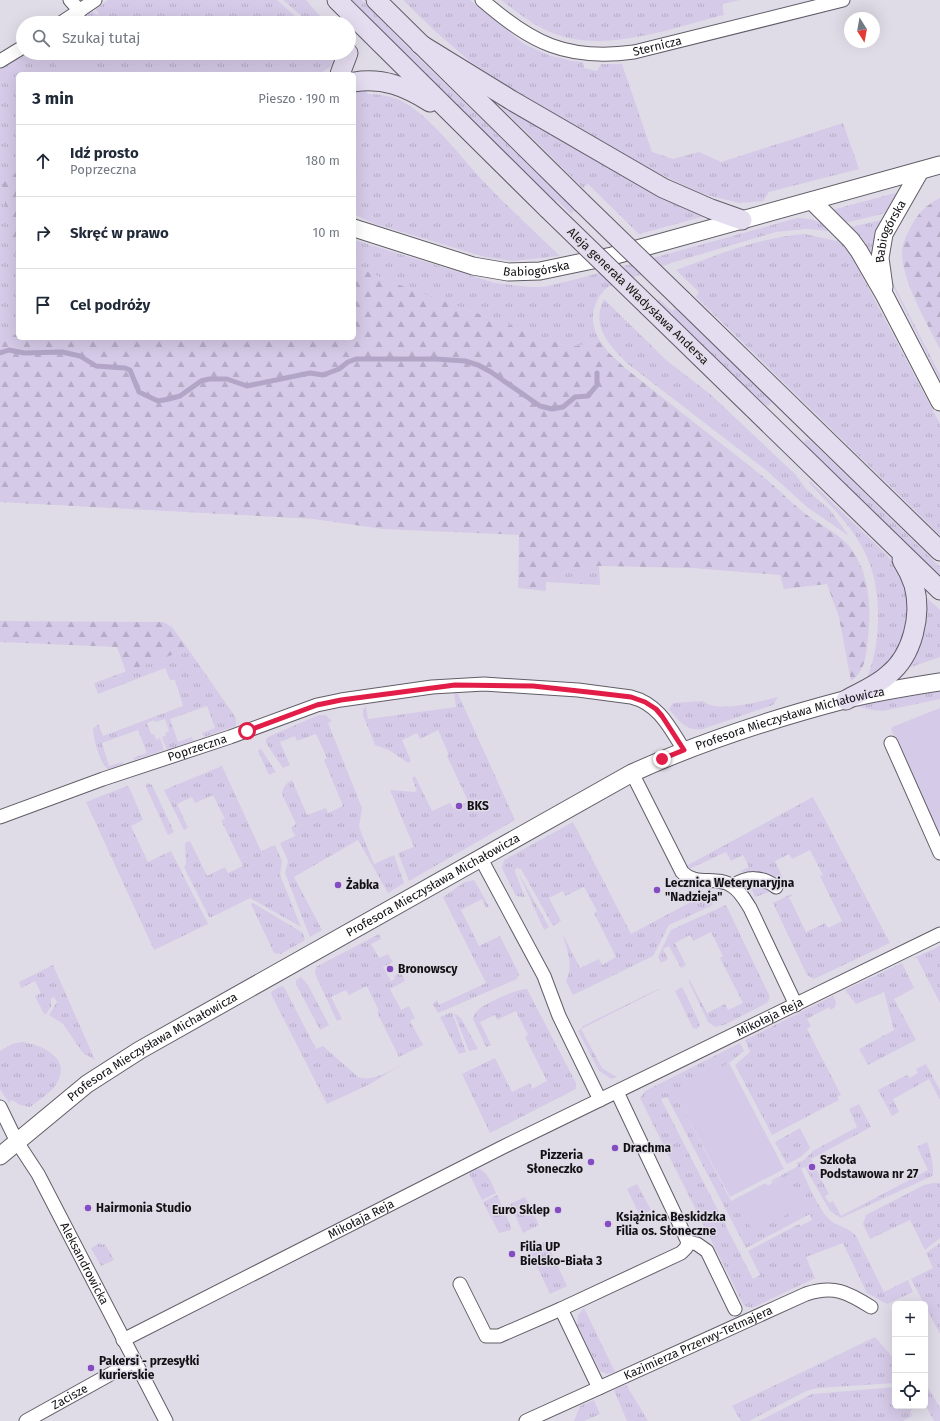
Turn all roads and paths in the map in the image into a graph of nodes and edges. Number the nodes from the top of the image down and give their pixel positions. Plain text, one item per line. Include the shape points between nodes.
1 (70, 0) edge
2 (96, 0) edge
3 (329, 0) edge
4 (338, 0) edge
5 (376, 0) edge
6 (482, 0) edge
7 (843, 0) edge
8 (80, 11) junction
9 (72, 16) edge
10 (337, 16) edge
11 (354, 16) edge
12 (356, 18) edge
13 (420, 44) junction
14 (16, 51) edge
15 (345, 60) edge
16 (0, 61) edge
17 (341, 72) edge
18 (356, 82) edge
19 (471, 132) junction
20 (940, 165) edge
21 (920, 171) junction
22 (812, 201) junction
23 (742, 220) junction
24 (356, 229) edge
25 (885, 296) junction
26 (940, 402) edge
27 (896, 548) junction
28 (940, 551) edge
29 (940, 590) edge
30 (940, 670) edge
31 (940, 682) edge
32 (902, 688) junction
33 (846, 700) junction
34 (891, 743) dead end
35 (684, 750) junction
36 (632, 773) junction
37 (0, 817) edge
38 (940, 853) edge
39 (480, 857) junction
40 (733, 886) junction
41 (776, 887) dead end
42 (940, 934) edge
43 (796, 1005) junction
44 (617, 1092) junction
45 (600, 1100) junction
46 (0, 1107) edge
47 (17, 1142) junction
48 (0, 1156) edge
49 (688, 1242) junction
50 (460, 1284) dead end
51 (871, 1307) dead end
52 (561, 1309) junction
53 (735, 1309) dead end
54 (123, 1340) junction
55 (134, 1361) junction
56 (599, 1388) junction
57 (26, 1421) edge
58 (166, 1421) edge
59 (526, 1421) edge

1 - 8 street
2 - 8 street
3 - 10 main road
4 - 11 main road, Aleja generała Władysława Andersa
5 - 13 main road
6 - 7 street, Sternicza via 511,24 540,41 567,52 602,55 634,52
8 - 9 street
12 - 19 main road, Aleja generała Władysława Andersa
13 - 23 main road via 663,188 711,210
13 - 28 main road, bridge
14 - 16 street
15 - 17 main road
18 - 19 main road via 397,84 424,99
19 - 27 main road, Aleja generała Władysława Andersa, bridge
20 - 21 street, Babiogórska
21 - 22 street, Babiogórska
21 - 25 street, Babiogórska via 884,234 880,258
22 - 23 street, Babiogórska
22 - 25 street, Babiogórska via 851,240
23 - 24 street, Babiogórska via 612,256 555,269 525,272 473,266
25 - 26 street, Babiogórska
27 - 29 main road, Aleja generała Władysława Andersa
27 - 33 main road via 910,574 915,594 916,616 910,644 905,657 889,675
30 - 32 street, Profesora Mieczysława Michałowicza
31 - 32 street, Profesora Mieczysława Michałowicza
32 - 33 street, Profesora Mieczysława Michałowicza
33 - 35 street, Profesora Mieczysława Michałowicza
34 - 38 street
35 - 36 street, Profesora Mieczysława Michałowicza
35 - 37 street, Poprzeczna via 656,709 631,697 533,686 484,684 432,687 317,705
36 - 39 street, Profesora Mieczysława Michałowicza
36 - 40 street via 687,878 716,881
39 - 45 street via 544,976 559,1016
39 - 47 street, Profesora Mieczysława Michałowicza via 133,1054 87,1084
40 - 41 street via 746,878 753,878
40 - 43 street via 750,908
42 - 43 street, Mikołaja Reja
43 - 44 street, Mikołaja Reja
44 - 45 street, Mikołaja Reja
44 - 49 street
45 - 54 street, Mikołaja Reja
46 - 47 street, Aleksandrowicka
47 - 48 street, Profesora Mieczysława Michałowicza
47 - 54 street, Aleksandrowicka via 38,1174
49 - 52 street via 681,1253
49 - 53 street via 697,1244 707,1251
50 - 52 street via 486,1336 499,1336
51 - 56 street, Kazimierza Przerwy-Tetmajera via 838,1290 818,1290
52 - 56 street
54 - 55 street, Aleksandrowicka
55 - 57 street, Zacisze
55 - 58 street, Aleksandrowicka
56 - 59 street, Kazimierza Przerwy-Tetmajera

